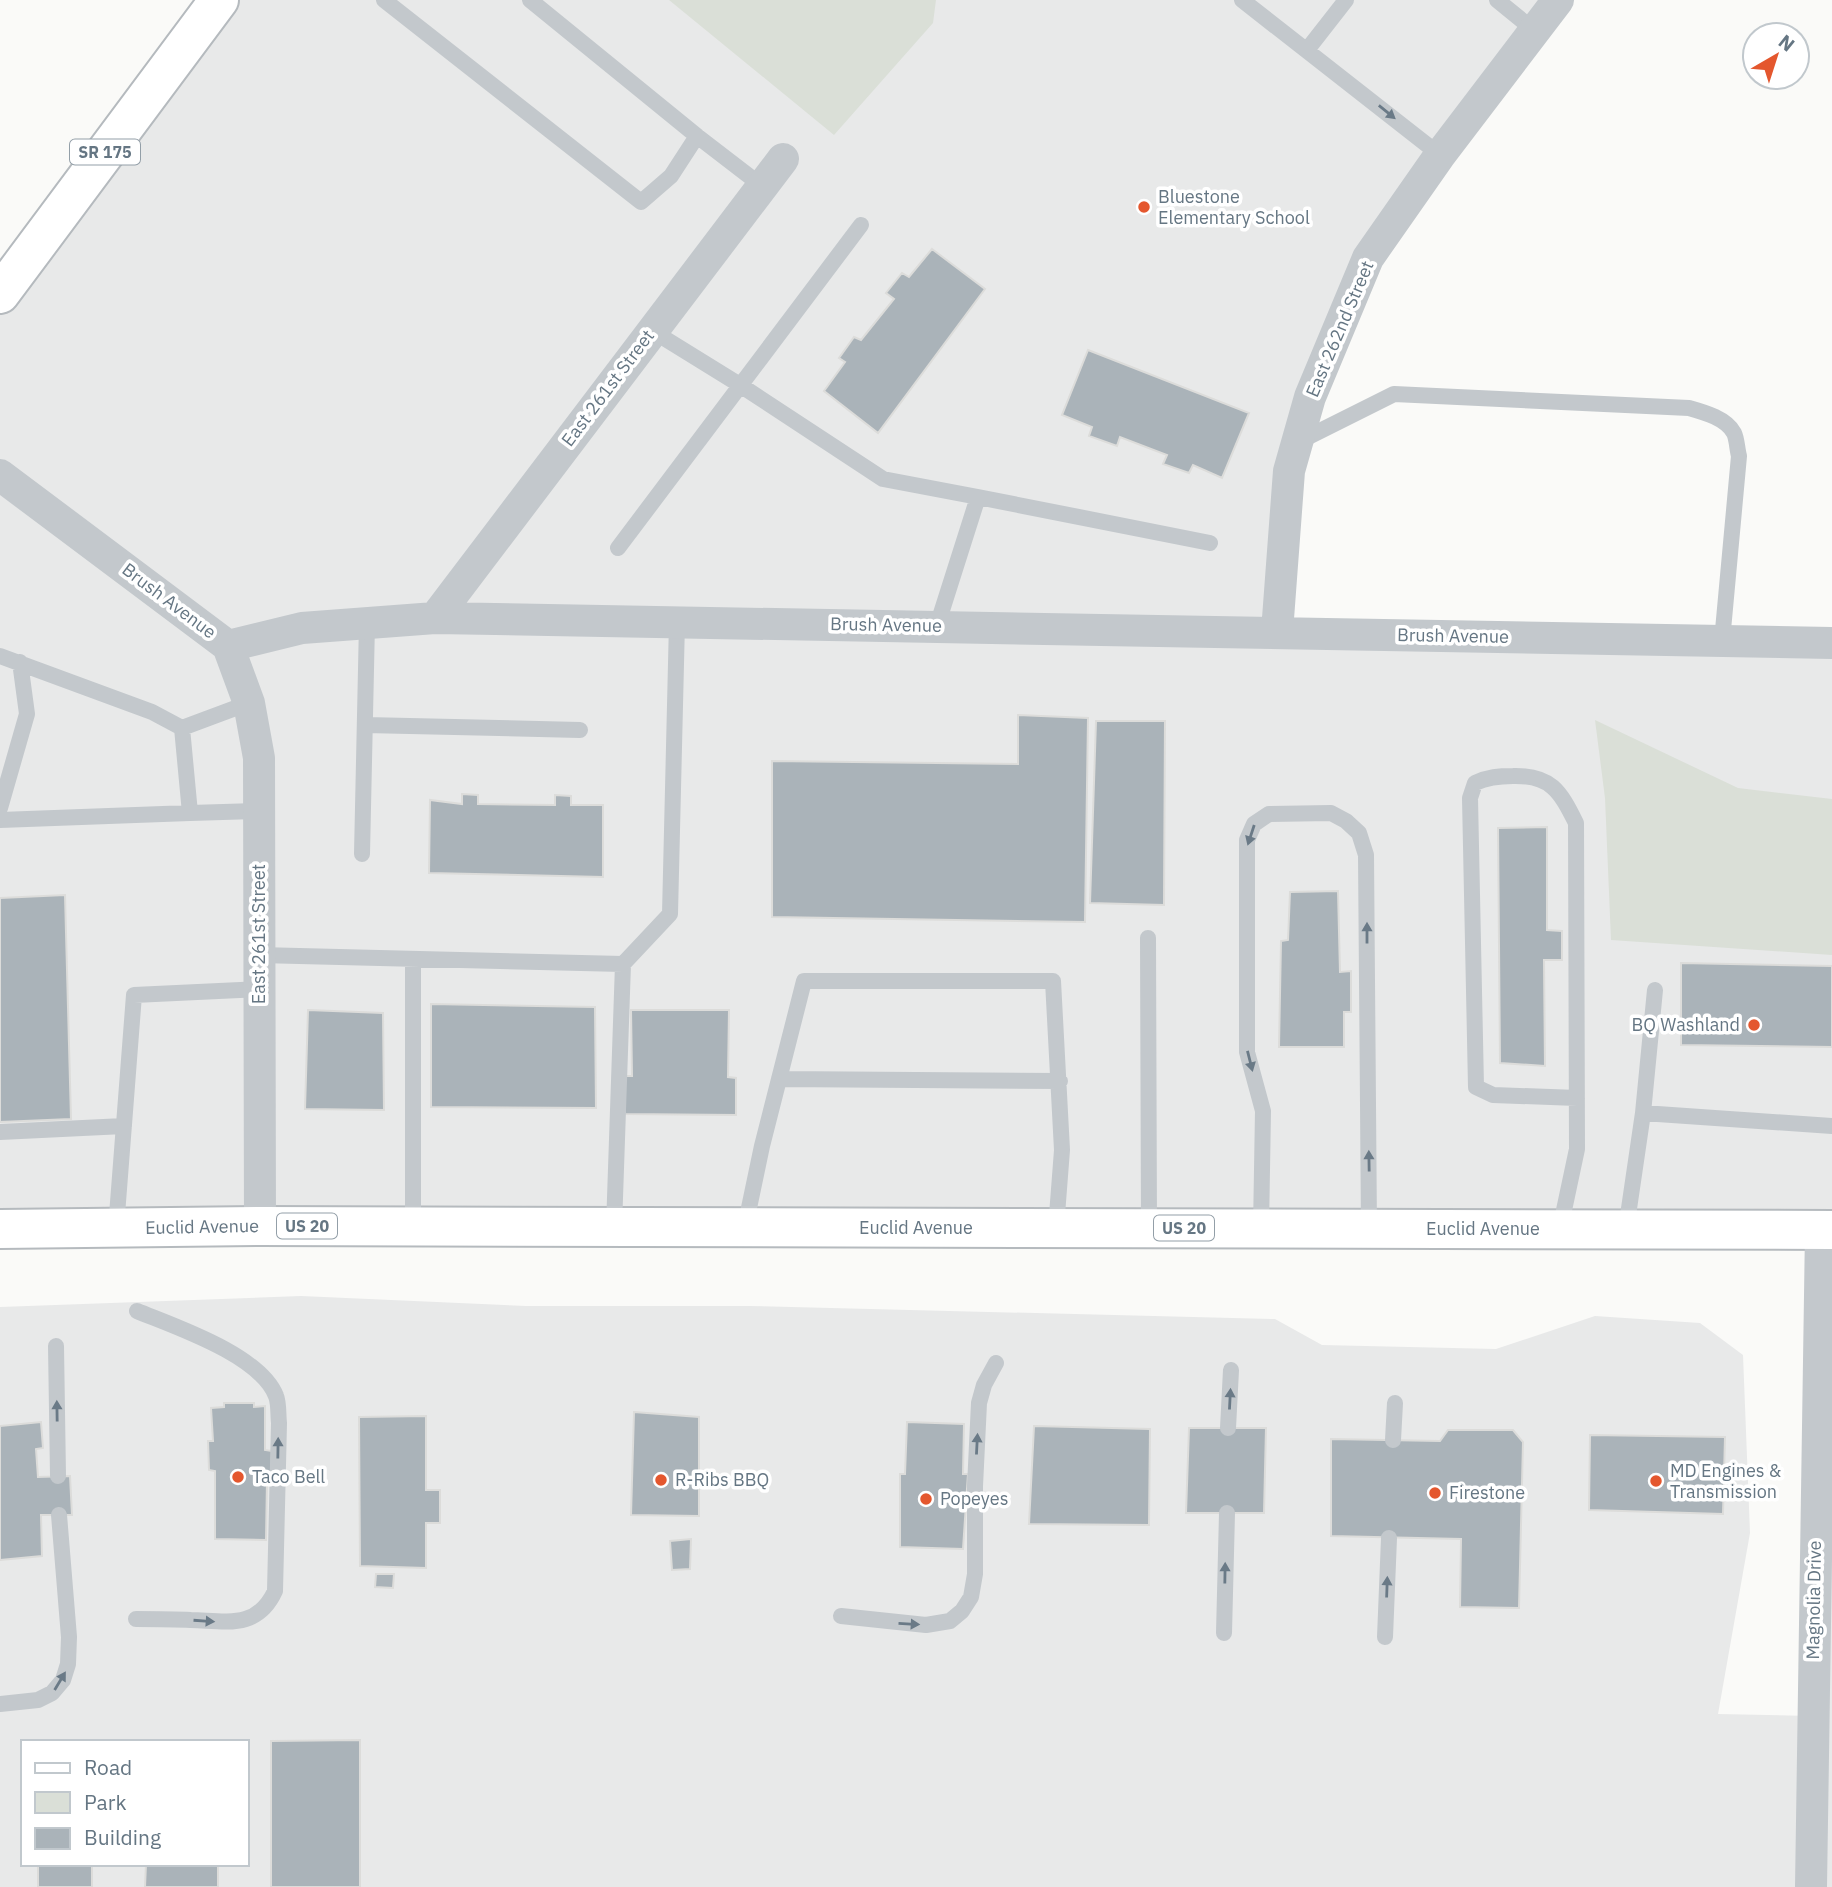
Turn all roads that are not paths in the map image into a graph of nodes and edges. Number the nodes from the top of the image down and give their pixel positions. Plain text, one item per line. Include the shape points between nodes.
1 (219, 0) edge
2 (384, 0) edge
3 (530, 0) edge
4 (1241, 0) edge
5 (1346, 0) edge
6 (1497, 0) edge
7 (1558, 0) edge
8 (1535, 31) junction
9 (1307, 50) junction
10 (696, 136) junction
11 (1440, 155) junction
12 (783, 159) dead end
13 (762, 186) junction
14 (862, 225) dead end
15 (0, 294) edge
16 (652, 330) junction
17 (740, 385) junction
18 (1297, 442) junction
19 (0, 475) edge
20 (978, 497) junction
21 (1210, 543) dead end
22 (618, 548) dead end
23 (435, 618) junction
24 (677, 622) junction
25 (367, 623) junction
26 (937, 626) junction
27 (1277, 632) junction
28 (1722, 640) junction
29 (1832, 643) edge
30 (228, 646) junction
31 (0, 656) edge
32 (20, 662) junction
33 (249, 703) junction
34 (365, 725) junction
35 (182, 728) junction
36 (580, 730) dead end
37 (0, 808) edge
38 (259, 811) junction
39 (190, 813) junction
40 (0, 820) edge
41 (362, 854) dead end
42 (1148, 938) dead end
43 (259, 955) junction
44 (413, 959) junction
45 (623, 964) junction
46 (259, 989) junction
47 (1655, 990) dead end
48 (779, 1079) junction
49 (1060, 1081) junction
50 (1577, 1098) junction
51 (1643, 1113) junction
52 (124, 1126) junction
53 (1832, 1126) edge
54 (0, 1132) edge
55 (260, 1226) junction
56 (413, 1227) junction
57 (614, 1227) junction
58 (745, 1227) junction
59 (116, 1228) junction
60 (1056, 1228) junction
61 (1149, 1228) junction
62 (1261, 1228) junction
63 (1369, 1229) junction
64 (1560, 1229) junction
65 (1626, 1229) junction
66 (0, 1230) edge
67 (1827, 1230) edge
68 (137, 1311) dead end
69 (56, 1346) dead end
70 (996, 1363) dead end
71 (1231, 1370) dead end
72 (1395, 1403) dead end
73 (1228, 1428) dead end
74 (1393, 1440) dead end
75 (58, 1476) dead end
76 (1227, 1513) dead end
77 (59, 1515) dead end
78 (1389, 1538) dead end
79 (841, 1616) dead end
80 (136, 1619) dead end
81 (1224, 1633) dead end
82 (1385, 1637) dead end
83 (0, 1704) edge
84 (1811, 1887) edge

1 - 15 main road, SR 175
2 - 10 lane via 641,202 671,176
3 - 10 lane
4 - 9 lane
5 - 9 lane
6 - 8 lane
7 - 8 street, East 262nd Street
8 - 11 street, East 262nd Street
9 -> 11 lane
10 - 13 lane
11 - 18 street, East 262nd Street via 1368,258 1310,397
12 - 13 street, East 261st Street
13 - 16 street, East 261st Street
14 - 17 lane
16 - 17 lane
16 - 23 street, East 261st Street
17 - 20 lane via 883,479
17 - 22 lane
18 - 27 street, East 262nd Street via 1289,471
18 - 28 lane via 1394,394 1689,408 1705,413 1734,432 1739,456
19 - 30 street, Brush Avenue
20 - 21 lane
20 - 26 lane
23 - 24 street, Brush Avenue
23 - 25 street, Brush Avenue
24 - 26 street, Brush Avenue
24 - 45 lane via 670,914
25 - 30 street, Brush Avenue via 302,628
25 - 34 lane
26 - 27 street, Brush Avenue
27 - 28 street, Brush Avenue
28 - 29 street, Brush Avenue
30 - 33 street, East 261st Street
31 - 32 lane
32 - 35 lane
32 - 37 lane via 27,714
33 - 35 lane
33 - 38 street, East 261st Street via 260,758
34 - 36 lane
34 - 41 lane
35 - 39 lane
38 - 39 lane
38 - 43 street, East 261st Street
39 - 40 lane
42 - 61 lane
43 - 44 lane
43 - 46 street, East 261st Street
44 - 45 lane
44 - 56 lane
45 - 57 lane
46 - 52 lane via 134,995
46 - 55 street, East 261st Street
47 - 51 lane
48 - 49 lane
48 - 49 lane via 804,981 1053,981
48 - 58 lane
49 - 60 lane via 1062,1150
50 - 50 lane via 1576,823 1550,783 1532,775 1489,777 1475,783 1471,798 1476,1087 1493,1095
50 - 64 lane via 1577,1149
51 - 53 lane
51 - 65 lane
52 - 54 lane
52 - 59 lane
55 - 56 main road, Euclid Avenue / US 20
55 - 59 main road, Euclid Avenue / US 20
56 - 57 main road, Euclid Avenue / US 20
57 - 58 main road, Euclid Avenue / US 20
58 - 60 main road, Euclid Avenue / US 20
59 - 66 main road, Euclid Avenue / US 20
60 - 61 main road, Euclid Avenue / US 20
61 - 62 main road, Euclid Avenue / US 20
62 - 63 main road, Euclid Avenue / US 20
63 -> 62 lane via 1366,855 1359,833 1331,813 1269,814 1254,824 1247,840 1247,1052 1263,1111
63 - 64 main road, Euclid Avenue / US 20
64 - 65 main road, Euclid Avenue / US 20
65 - 67 main road, Euclid Avenue / US 20
67 - 84 street, Magnolia Drive
80 -> 68 lane via 233,1622 256,1616 269,1605 275,1591 279,1423 276,1396 253,1366
75 -> 69 lane
79 -> 70 lane via 926,1625 950,1620 971,1597 979,1403
73 -> 71 lane
72 - 74 lane
81 -> 76 lane
83 -> 77 lane via 38,1700 52,1693 68,1664
82 -> 78 lane

